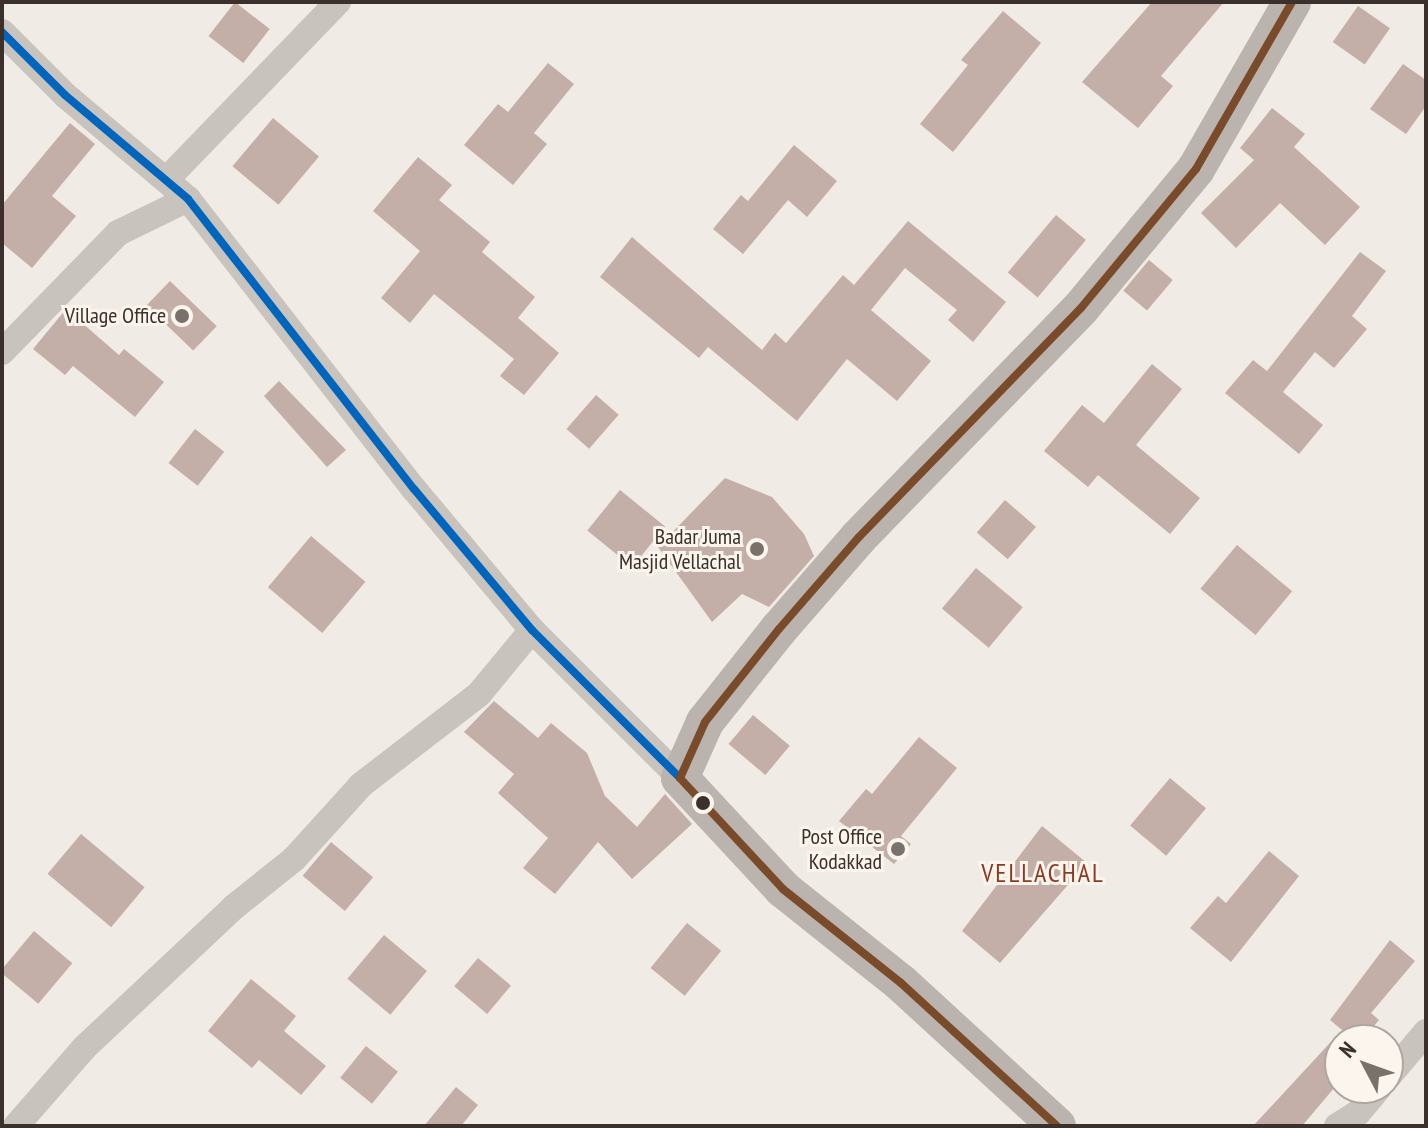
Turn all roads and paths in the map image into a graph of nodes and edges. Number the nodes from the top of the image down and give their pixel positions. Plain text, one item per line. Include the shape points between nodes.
1 (338, 2) edge
2 (1292, 2) edge
3 (2, 32) edge
4 (168, 178) junction
5 (188, 199) junction
6 (2, 352) edge
7 (532, 630) junction
8 (680, 778) junction
9 (1426, 1032) edge
10 (1404, 1058) edge
11 (1366, 1104) edge
12 (16, 1126) edge
13 (1057, 1126) edge
14 (1337, 1126) edge

1 - 4 street
2 - 8 main road via 1196,169 1081,308 859,537 779,629 705,722
3 - 4 street via 65,95
4 - 5 street
5 - 6 street via 118,233
5 - 7 street via 414,489
7 - 8 street
7 - 12 street via 479,694 361,785 294,859 234,907 85,1047
8 - 13 main road via 783,889 901,983
9 - 10 street
11 - 14 street

